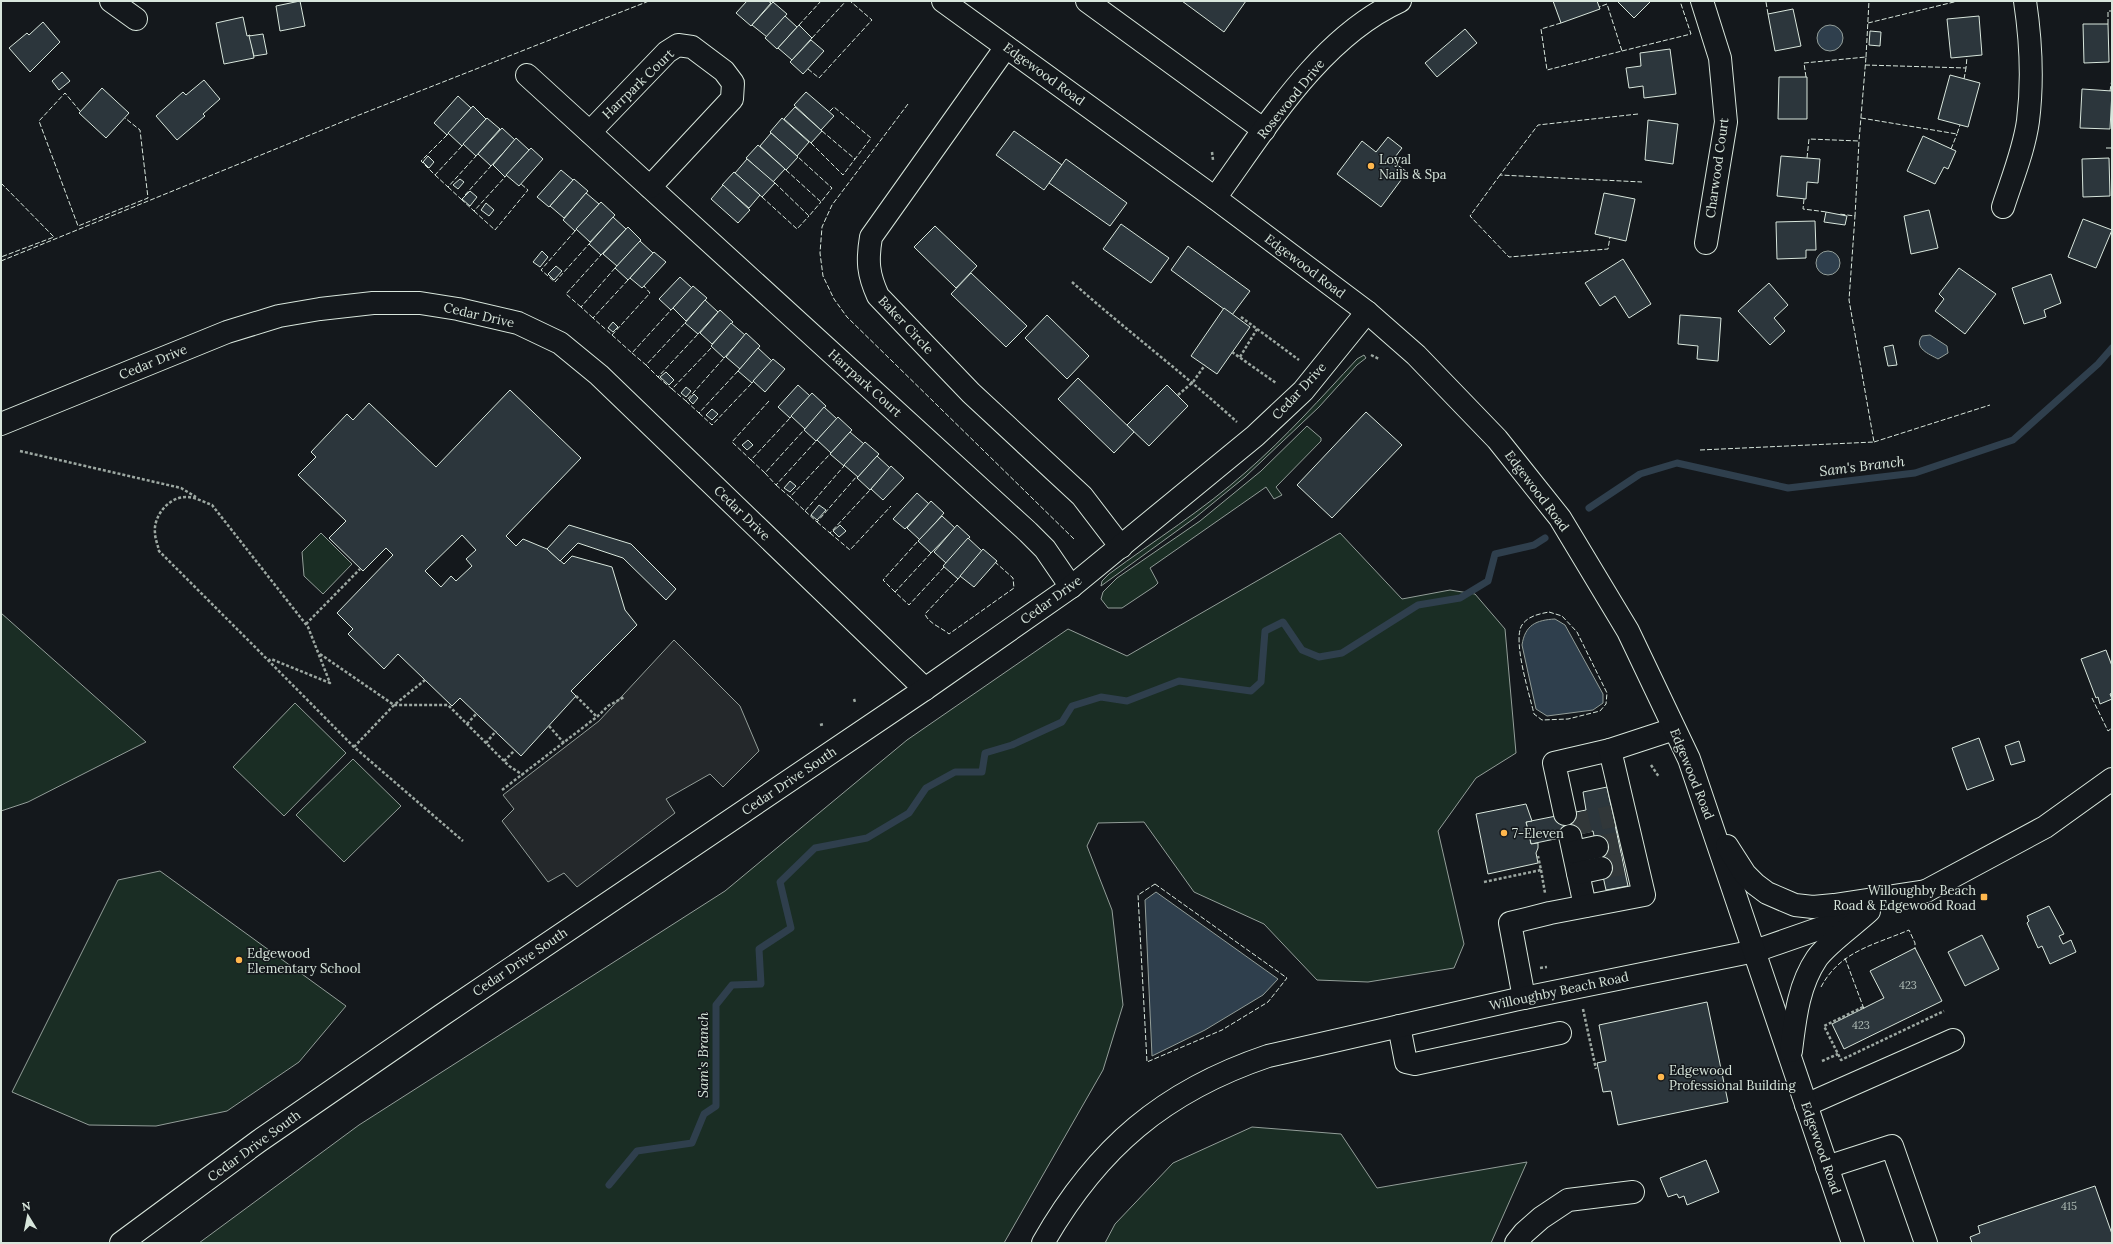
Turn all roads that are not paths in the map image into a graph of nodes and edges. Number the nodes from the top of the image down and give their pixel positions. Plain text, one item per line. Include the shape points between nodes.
1 (111, 1) edge
2 (943, 1) edge
3 (1087, 1) edge
4 (1400, 1) edge
5 (1702, 1) edge
6 (2025, 1) edge
7 (136, 19) dead end
8 (1006, 47) junction
9 (527, 75) dead end
10 (1264, 130) junction
11 (590, 132) junction
12 (650, 187) junction
13 (1215, 198) junction
14 (2003, 207) dead end
15 (1706, 242) dead end
16 (1367, 312) junction
17 (1, 424) edge
18 (1121, 547) junction
19 (1071, 587) junction
20 (925, 689) junction
21 (1674, 729) junction
22 (1610, 750) junction
23 (2112, 779) edge
24 (1565, 814) dead end
25 (1709, 816) junction
26 (1597, 847) tunnel mouth
27 (1574, 854) junction
28 (1601, 868) tunnel mouth
29 (1926, 891) junction
30 (1585, 906) junction
31 (1869, 911) junction
32 (1755, 951) junction
33 (1524, 998) junction
34 (1400, 1026) junction
35 (1560, 1033) dead end
36 (1953, 1040) dead end
37 (1790, 1058) junction
38 (1806, 1105) junction
39 (1827, 1167) junction
40 (1633, 1192) dead end
41 (121, 1243) edge
42 (1043, 1243) edge
43 (1516, 1243) edge
44 (1853, 1243) edge
45 (1926, 1243) edge

1 - 7 street
2 - 8 street, Edgewood Road
3 - 10 street
4 - 10 street, Rosewood Drive via 1352,31 1313,67
5 - 15 street, Charwood Court via 1720,58 1726,122
6 - 14 street via 2031,73 2028,122
8 - 13 street, Edgewood Road
8 - 18 street, Baker Circle via 871,237 868,260 870,279 878,296 971,393 1082,496
9 - 11 street, Harrpark Court
10 - 13 street, Rosewood Drive
11 - 12 street, Harrpark Court
11 - 12 street, Harrpark Court via 667,52 678,45 692,47 724,71 733,83 732,99
12 - 19 street, Harrpark Court via 1045,548
13 - 16 street, Edgewood Road
16 - 18 street, Cedar Drive via 1303,391 1255,436
16 - 21 street, Edgewood Road via 1416,355 1497,439 1560,518 1628,631
17 - 20 street, Cedar Drive via 227,332 279,316 365,304 420,302 518,323 560,343 599,375
18 - 19 street, Cedar Drive
19 - 20 street, Cedar Drive
20 - 41 street, Cedar Drive South via 422,1029 260,1141
21 - 22 street
21 - 25 street, Edgewood Road via 1689,759
22 - 24 street via 1554,763
22 - 30 street via 1625,841 1630,862 1644,894
23 - 29 street, Willoughby Beach Road via 2045,827
25 - 29 street via 1744,874 1767,893 1795,905 1834,905
25 - 32 street, Edgewood Road
26 - 27 street
27 - 28 street
27 - 30 street
29 - 31 street, Willoughby Beach Road
30 - 33 street via 1510,923
31 - 32 street, Willoughby Beach Road
31 - 37 street via 1818,957 1810,970 1796,1005
32 - 33 street, Willoughby Beach Road
32 - 37 street, Edgewood Road
33 - 34 street, Willoughby Beach Road
34 - 35 street via 1406,1062 1415,1064
34 - 42 street, Willoughby Beach Road via 1268,1056 1221,1073 1175,1097 1127,1134 1101,1162 1062,1209
36 - 38 street
37 - 38 street, Edgewood Road
38 - 39 street, Edgewood Road
39 - 44 street, Edgewood Road
39 - 45 street via 1892,1146
40 - 43 street via 1568,1200 1541,1218

